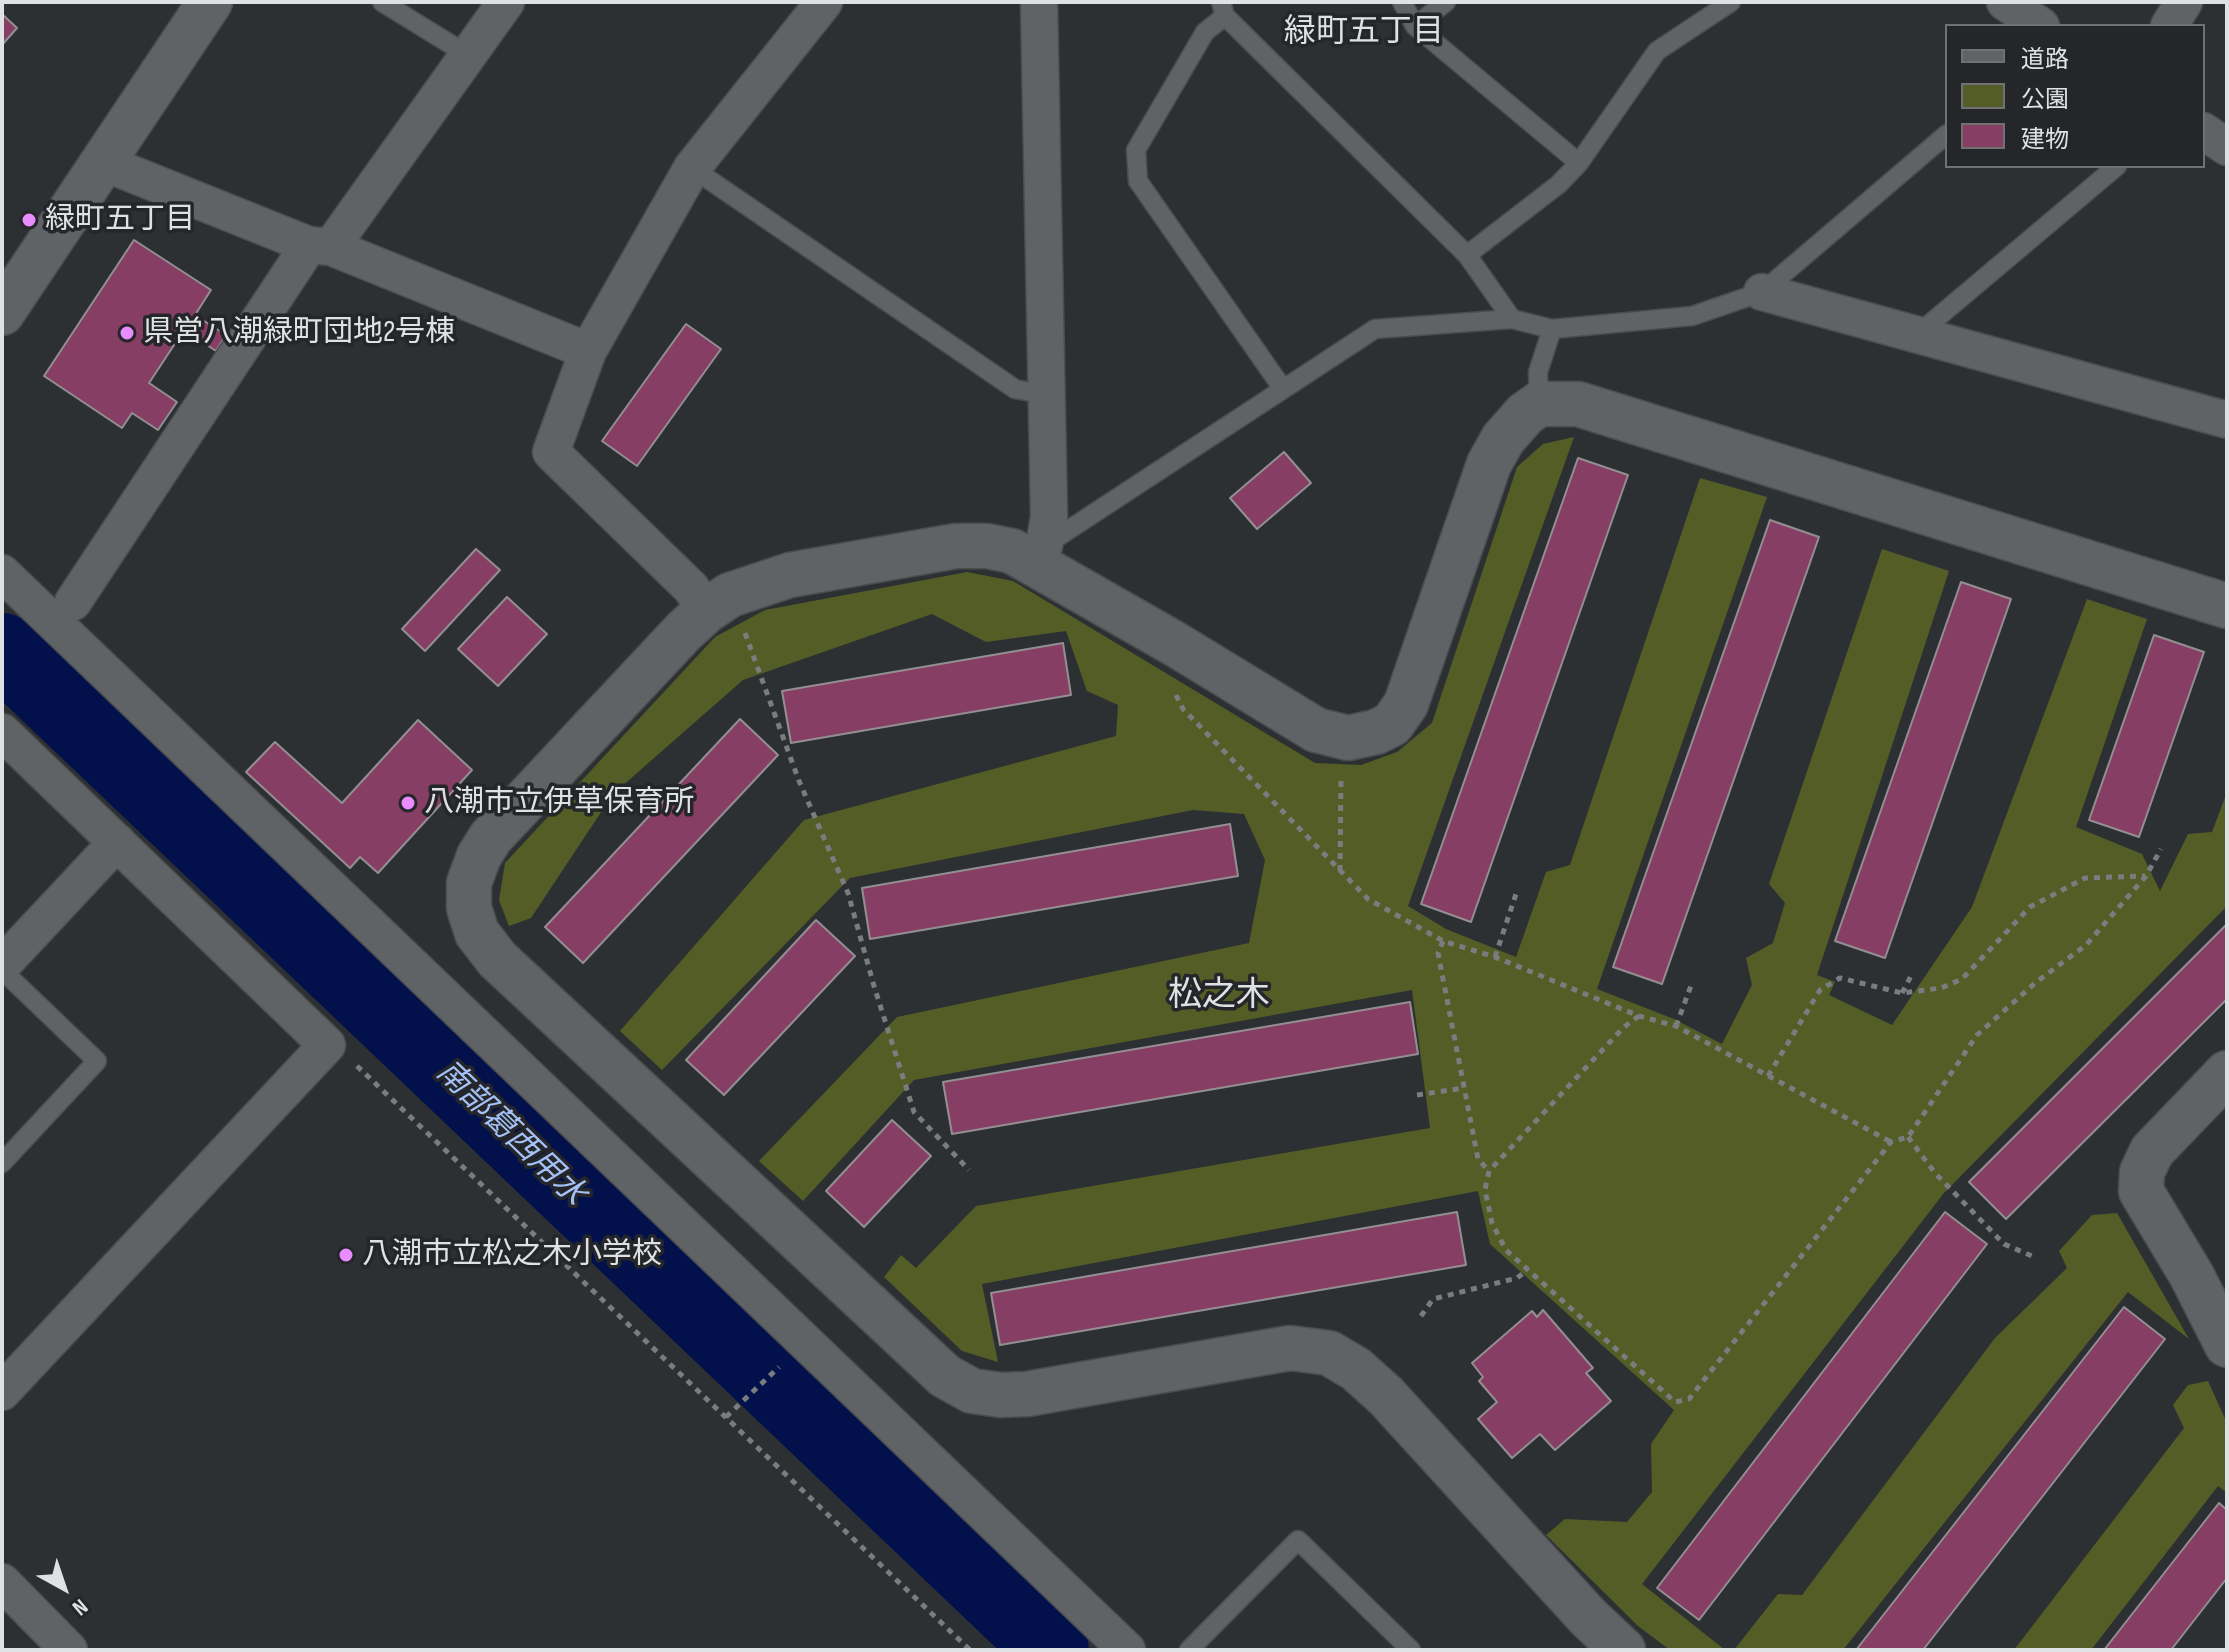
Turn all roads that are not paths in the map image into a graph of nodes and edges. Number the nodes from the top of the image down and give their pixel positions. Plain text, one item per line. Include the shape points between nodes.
1 (210, 2) edge
2 (382, 2) edge
3 (506, 2) edge
4 (824, 2) edge
5 (1402, 2) edge
6 (1446, 2) edge
7 (1731, 2) edge
8 (2005, 2) edge
9 (2184, 2) edge
10 (1034, 6) edge
11 (1223, 9) edge
12 (2038, 24) edge
13 (2170, 24) edge
14 (1415, 26) junction
15 (468, 55) junction
16 (2205, 132) edge
17 (1945, 136) edge
18 (2227, 147) edge
19 (102, 162) junction
20 (1579, 163) junction
21 (692, 168) junction
22 (2115, 168) edge
23 (320, 246) junction
24 (1467, 255) junction
25 (1762, 292) junction
26 (2, 313) edge
27 (1512, 319) junction
28 (1552, 329) junction
29 (1919, 333) junction
30 (588, 351) junction
31 (1283, 389) junction
32 (1047, 395) junction
33 (1539, 404) junction
34 (2227, 420) edge
35 (1038, 554) junction
36 (2, 573) edge
37 (73, 602) dead end
38 (718, 603) junction
39 (2227, 606) edge
40 (2, 732) edge
41 (117, 842) junction
42 (2, 967) edge
43 (2227, 1073) edge
44 (2, 1163) edge
45 (2227, 1345) edge
46 (2, 1392) edge
47 (2, 1582) edge
48 (66, 1649) edge
49 (1127, 1650) edge
50 (1189, 1650) edge
51 (1411, 1650) edge
52 (1623, 1650) edge

1 - 19 street
2 - 15 lane
3 - 15 street
4 - 21 street
5 - 14 lane
6 - 14 lane
7 - 20 lane via 1657,51
8 - 12 street
9 - 13 street
10 - 32 street
11 - 24 lane
11 - 31 lane via 1136,150 1138,181
14 - 20 lane
15 - 23 street
16 - 18 street
17 - 25 lane
19 - 23 street
19 - 26 street
20 - 24 lane
21 - 30 street
21 - 32 lane via 1015,389
22 - 29 lane
23 - 30 street
23 - 37 street
24 - 27 lane
25 - 28 lane via 1692,316
25 - 29 street
27 - 28 lane
27 - 31 lane via 1375,329
28 - 33 lane via 1538,372
29 - 34 street
30 - 38 street via 551,452 691,588
31 - 35 lane
32 - 35 street via 1049,517
33 - 35 street via 1503,439 1489,464 1406,704 1392,724 1376,732 1348,738 1316,730
33 - 39 street via 1578,404
35 - 38 street via 956,546 790,575
36 - 49 street
38 - 52 street via 491,837 479,856 469,883 469,908 477,933 497,959 945,1376 972,1391 1027,1394 1290,1348 1329,1353 1386,1396
40 - 41 street
41 - 42 street
41 - 46 street via 327,1045
42 - 44 lane via 97,1061
43 - 45 street via 2152,1151 2142,1172 2141,1191
47 - 48 street
50 - 51 lane via 1298,1540

